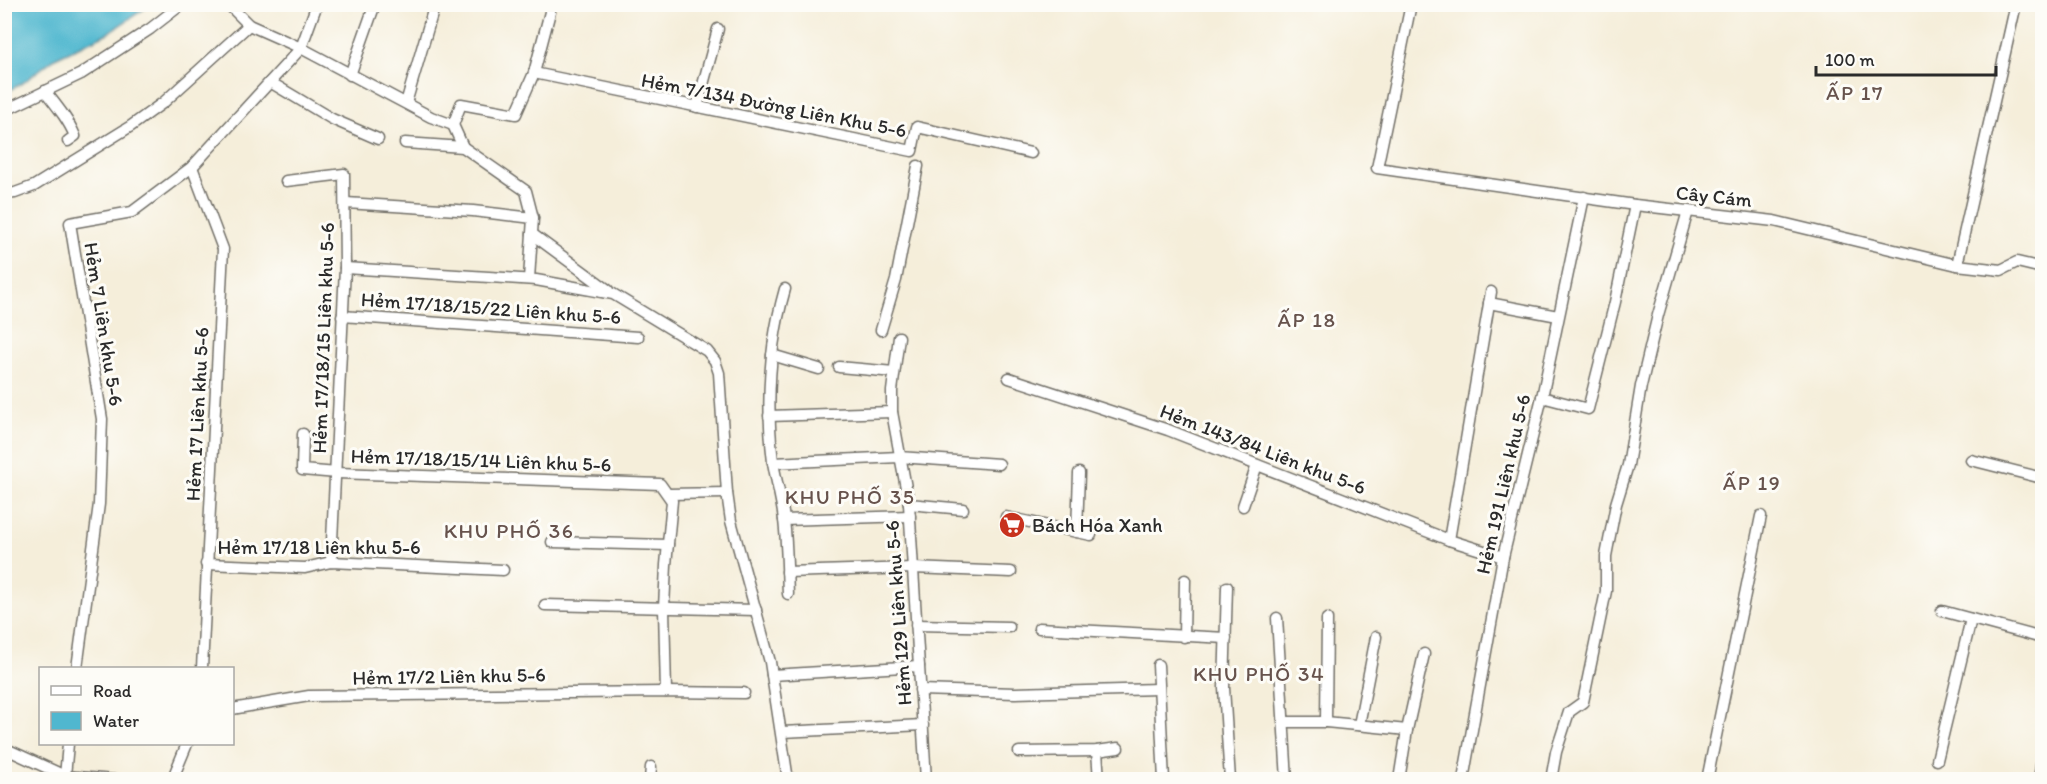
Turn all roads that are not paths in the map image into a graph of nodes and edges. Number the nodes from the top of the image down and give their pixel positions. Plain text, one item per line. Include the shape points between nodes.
1 (182, 4) edge
2 (228, 4) edge
3 (317, 4) edge
4 (375, 4) edge
5 (435, 4) edge
6 (1411, 4) edge
7 (2016, 4) edge
8 (550, 12) dead end
9 (249, 25) junction
10 (718, 29) dead end
11 (301, 48) junction
12 (534, 73) junction
13 (350, 75) junction
14 (270, 82) junction
15 (45, 91) junction
16 (406, 103) junction
17 (696, 107) junction
18 (4, 111) edge
19 (453, 125) junction
20 (378, 140) dead end
21 (68, 141) dead end
22 (405, 143) dead end
23 (463, 147) junction
24 (1031, 153) dead end
25 (918, 166) dead end
26 (192, 167) junction
27 (286, 181) dead end
28 (4, 194) edge
29 (1584, 197) junction
30 (346, 203) junction
31 (1635, 205) junction
32 (1688, 211) junction
33 (533, 218) junction
34 (532, 234) junction
35 (1957, 265) junction
36 (345, 268) junction
37 (2043, 268) edge
38 (528, 279) junction
39 (785, 289) dead end
40 (613, 294) junction
41 (342, 316) junction
42 (1558, 316) junction
43 (881, 330) dead end
44 (638, 337) dead end
45 (898, 337) dead end
46 (772, 356) junction
47 (839, 367) dead end
48 (819, 369) dead end
49 (894, 372) junction
50 (1009, 378) dead end
51 (1542, 398) junction
52 (892, 412) junction
53 (769, 416) junction
54 (303, 434) dead end
55 (899, 457) junction
56 (1971, 460) dead end
57 (774, 464) junction
58 (999, 464) dead end
59 (1257, 465) junction
60 (337, 473) junction
61 (1079, 473) dead end
62 (2043, 478) edge
63 (727, 493) junction
64 (668, 494) junction
65 (909, 504) junction
66 (1243, 506) dead end
67 (963, 509) dead end
68 (910, 516) junction
69 (1006, 516) dead end
70 (1761, 516) dead end
71 (784, 520) junction
72 (1077, 532) junction
73 (1091, 535) dead end
74 (1449, 540) junction
75 (552, 542) dead end
76 (668, 544) junction
77 (1503, 557) junction
78 (331, 561) junction
79 (206, 564) junction
80 (913, 568) junction
81 (503, 570) dead end
82 (787, 572) junction
83 (1011, 572) dead end
84 (1185, 580) dead end
85 (1227, 587) dead end
86 (788, 594) dead end
87 (545, 605) dead end
88 (664, 608) junction
89 (756, 610) junction
90 (1942, 611) dead end
91 (1277, 618) dead end
92 (1971, 618) junction
93 (1327, 619) dead end
94 (916, 625) junction
95 (1010, 627) dead end
96 (1039, 628) dead end
97 (1184, 636) junction
98 (1376, 637) dead end
99 (1226, 638) junction
100 (2043, 638) edge
101 (1424, 654) dead end
102 (1158, 665) dead end
103 (919, 666) junction
104 (77, 667) edge
105 (202, 667) edge
106 (772, 675) junction
107 (1158, 689) junction
108 (920, 690) junction
109 (666, 692) junction
110 (744, 693) dead end
111 (234, 709) edge
112 (1283, 722) junction
113 (1326, 722) junction
114 (922, 725) junction
115 (1359, 725) junction
116 (1407, 730) junction
117 (782, 732) junction
118 (68, 745) edge
119 (187, 745) edge
120 (4, 748) edge
121 (1118, 748) dead end
122 (1097, 750) junction
123 (1019, 752) dead end
124 (2043, 759) edge
125 (1937, 760) dead end
126 (651, 767) dead end
127 (65, 776) junction
128 (114, 780) edge
129 (172, 780) edge
130 (650, 780) edge
131 (788, 780) edge
132 (926, 780) edge
133 (1099, 780) edge
134 (1164, 780) edge
135 (1230, 780) edge
136 (1287, 780) edge
137 (1399, 780) edge
138 (1462, 780) edge
139 (1551, 780) edge
140 (1707, 780) edge
141 (2039, 780) edge

1 - 15 street via 81,74
2 - 9 street
3 - 11 street, Hẻm 7 Liên khu 5-6
4 - 13 street
5 - 16 street
6 - 29 street, Cây Cám via 1377,168
7 - 35 street
8 - 12 street
9 - 11 street
9 - 28 street via 165,102 131,126 33,186
10 - 17 street
11 - 13 street
11 - 14 street, Hẻm 7 Liên khu 5-6
12 - 17 street, Hẻm 7/134 Đường Liên Khu 5-6
12 - 19 street via 516,114 461,104
13 - 16 street
14 - 20 street via 332,119
14 - 26 street, Hẻm 7 Liên khu 5-6
15 - 18 street
15 - 21 street via 75,136
16 - 19 street
17 - 24 street, Hẻm 7/134 Đường Liên Khu 5-6 via 912,151 917,127
19 - 23 street
22 - 23 street
23 - 33 street via 526,191
25 - 43 street via 896,280
26 - 79 street, Hẻm 17 Liên khu 5-6 via 223,249
26 - 104 street, Hẻm 7 Liên khu 5-6 via 132,212 70,223 102,419 99,504
27 - 30 street, Hẻm 17/18/15 Liên khu 5-6 via 344,174
29 - 31 street, Cây Cám
29 - 42 street, Hẻm 191 Liên khu 5-6
30 - 33 street
30 - 36 street, Hẻm 17/18/15 Liên khu 5-6
31 - 32 street, Cây Cám
31 - 51 street via 1588,409
32 - 35 street, Cây Cám via 1774,221
32 - 139 street via 1641,386 1628,465 1606,556 1606,591 1583,702 1569,712
33 - 34 street
34 - 38 street
34 - 40 street
35 - 37 street, Cây Cám via 2001,270 2017,262
36 - 38 street
36 - 41 street, Hẻm 17/18/15 Liên khu 5-6
38 - 40 street
39 - 46 street
40 - 63 street via 707,351 716,361
41 - 44 street, Hẻm 17/18/15/22 Liên khu 5-6
41 - 60 street, Hẻm 17/18/15 Liên khu 5-6
42 - 51 street, Hẻm 191 Liên khu 5-6
42 - 74 street via 1490,298
45 - 49 street, Hẻm 129 Liên khu 5-6
46 - 48 street
46 - 53 street
47 - 49 street
49 - 52 street, Hẻm 129 Liên khu 5-6
50 - 59 street, Hẻm 143/84 Liên khu 5-6 via 1168,430
51 - 77 street, Hẻm 191 Liên khu 5-6
52 - 53 street
52 - 55 street, Hẻm 129 Liên khu 5-6
53 - 57 street
54 - 60 street, Hẻm 17/18/15/14 Liên khu 5-6 via 302,470
55 - 57 street
55 - 58 street
55 - 65 street, Hẻm 129 Liên khu 5-6
56 - 62 street
57 - 71 street
59 - 66 street
59 - 74 street, Hẻm 143/84 Liên khu 5-6
60 - 64 street, Hẻm 17/18/15/14 Liên khu 5-6 via 660,484
60 - 78 street, Hẻm 17/18/15 Liên khu 5-6
61 - 72 street
63 - 64 street
63 - 89 street
64 - 76 street via 672,501
65 - 67 street
65 - 68 street, Hẻm 129 Liên khu 5-6
68 - 71 street
68 - 80 street, Hẻm 129 Liên khu 5-6
69 - 72 street
70 - 140 street
71 - 82 street
72 - 73 street
74 - 77 street, Hẻm 143/84 Liên khu 5-6
75 - 76 street
76 - 88 street
77 - 138 street, Hẻm 191 Liên khu 5-6
78 - 79 street, Hẻm 17/18 Liên khu 5-6 via 305,568
78 - 81 street, Hẻm 17/18 Liên khu 5-6
79 - 105 street, Hẻm 17 Liên khu 5-6
80 - 82 street
80 - 83 street
80 - 94 street, Hẻm 129 Liên khu 5-6
82 - 86 street
84 - 97 street
85 - 99 street
87 - 88 street
88 - 89 street
88 - 109 street
89 - 106 street
90 - 92 street
91 - 112 street
92 - 100 street
92 - 125 street
93 - 113 street
94 - 95 street
94 - 103 street, Hẻm 129 Liên khu 5-6
96 - 97 street
97 - 99 street
98 - 115 street
99 - 135 street via 1224,688
101 - 116 street
102 - 107 street
103 - 106 street
103 - 108 street, Hẻm 129 Liên khu 5-6
106 - 117 street
107 - 108 street via 1015,693
107 - 134 street
108 - 114 street, Hẻm 129 Liên khu 5-6
109 - 110 street, Hẻm 17/2 Liên khu 5-6
109 - 111 street, Hẻm 17/2 Liên khu 5-6 via 309,696
112 - 113 street
112 - 136 street
113 - 115 street
114 - 117 street
114 - 132 street, Hẻm 129 Liên khu 5-6
115 - 116 street
116 - 137 street
117 - 131 street
118 - 127 street
119 - 129 street
120 - 127 street
121 - 122 street
122 - 123 street
122 - 133 street
124 - 141 street
126 - 130 street
127 - 128 street

